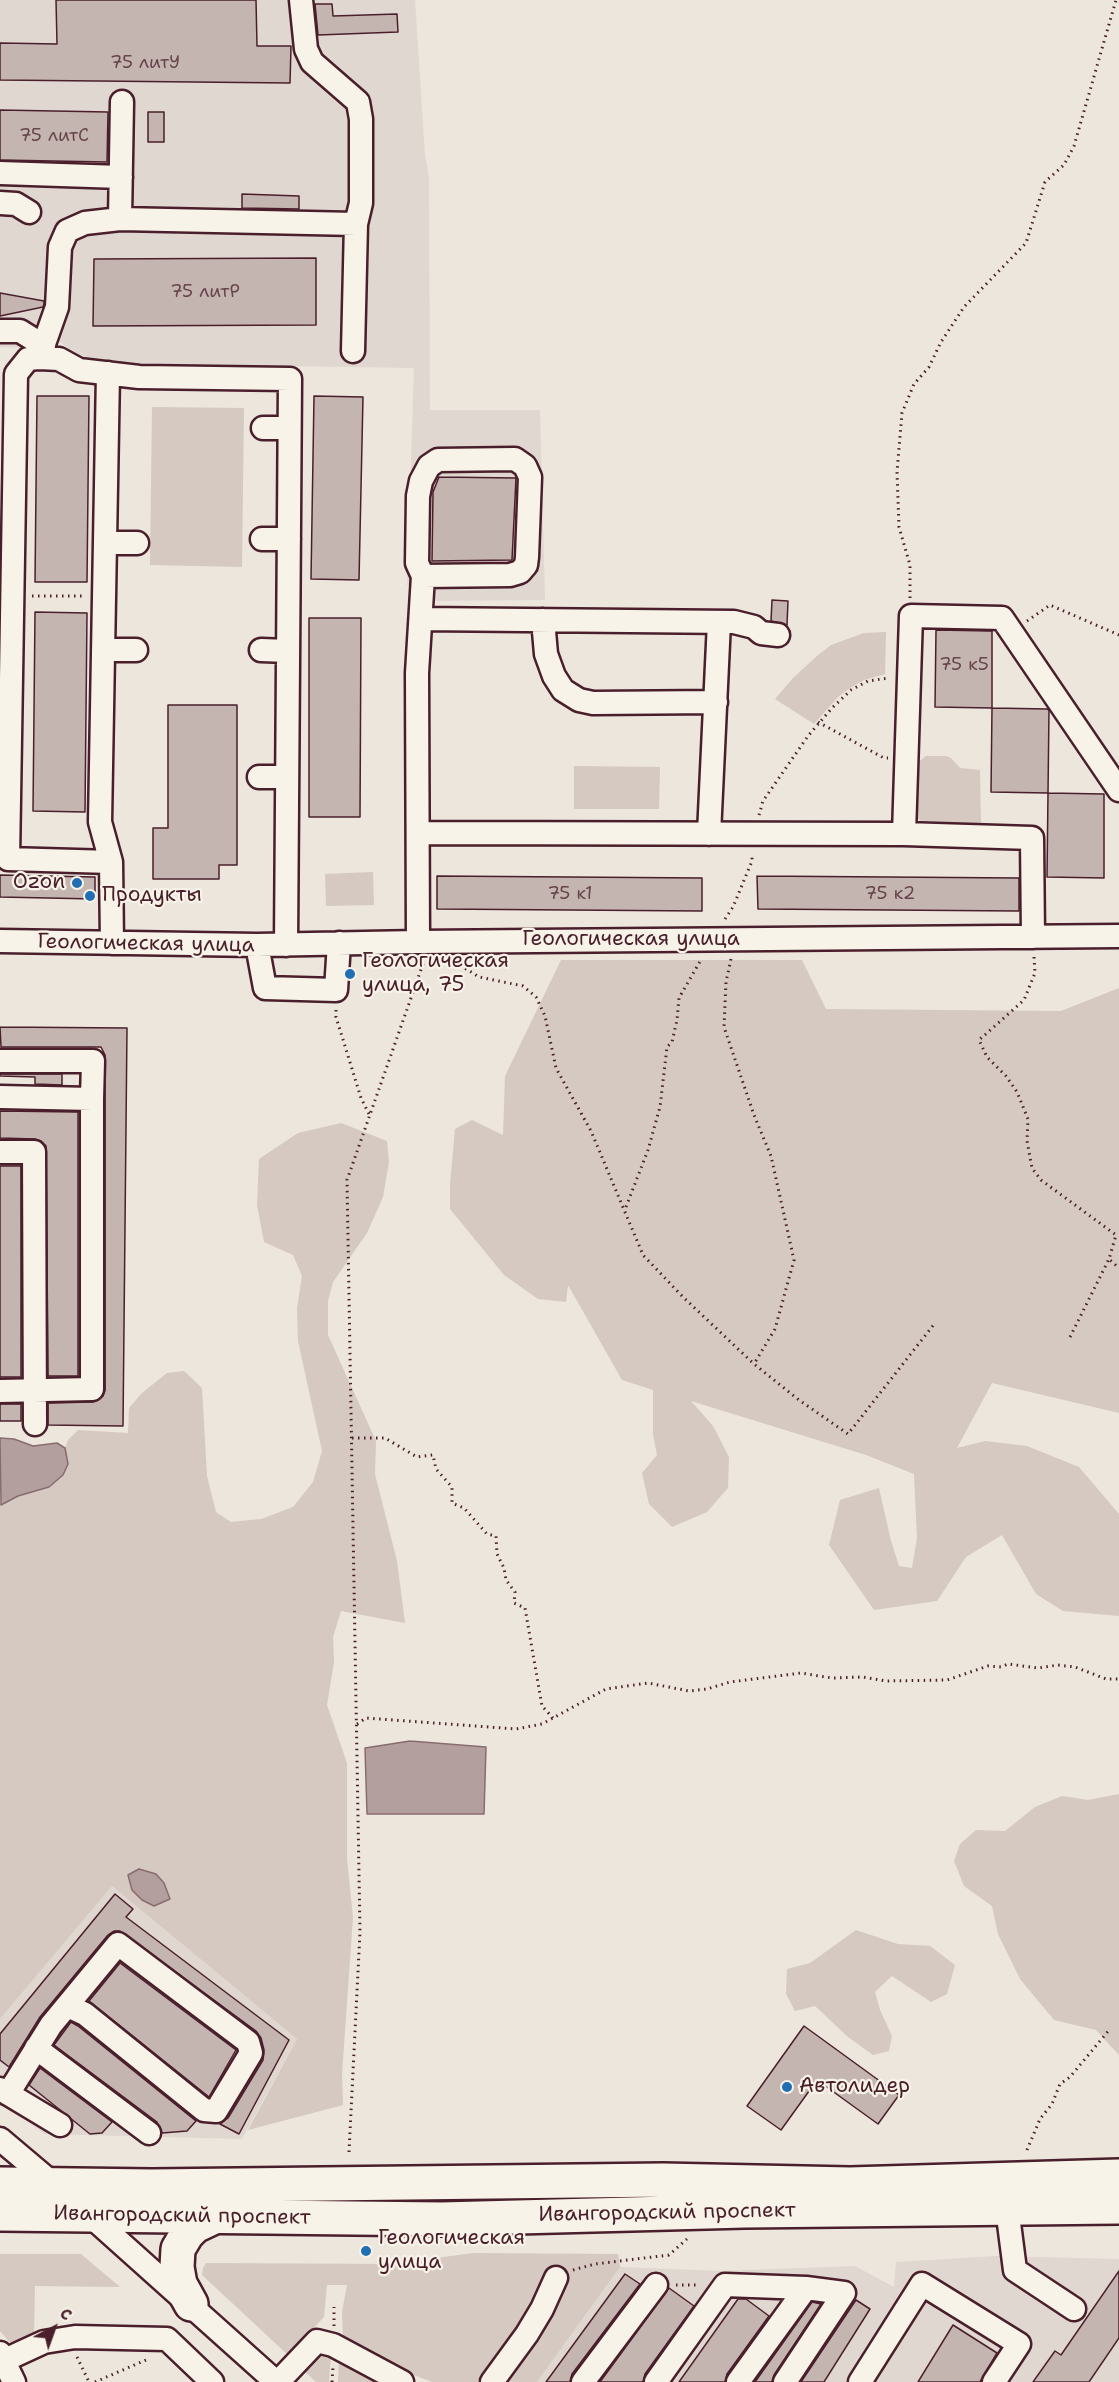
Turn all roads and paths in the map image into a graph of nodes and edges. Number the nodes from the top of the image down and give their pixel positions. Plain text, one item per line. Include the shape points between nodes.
1 (301, 0) edge
2 (1116, 0) edge
3 (122, 102) dead end
4 (0, 173) edge
5 (121, 177) junction
6 (0, 203) edge
7 (29, 212) dead end
8 (120, 219) junction
9 (356, 224) junction
10 (0, 331) edge
11 (353, 351) dead end
12 (41, 352) junction
13 (108, 373) junction
14 (263, 428) dead end
15 (289, 428) junction
16 (262, 539) dead end
17 (289, 539) junction
18 (105, 543) junction
19 (137, 543) dead end
20 (423, 576) junction
21 (104, 597) junction
22 (12, 598) junction
23 (911, 616) junction
24 (421, 619) junction
25 (543, 620) junction
26 (719, 622) junction
27 (1012, 632) junction
28 (1119, 634) edge
29 (778, 635) dead end
30 (103, 650) junction
31 (136, 650) dead end
32 (261, 650) dead end
33 (288, 651) junction
34 (909, 677) junction
35 (716, 702) junction
36 (818, 722) junction
37 (906, 760) junction
38 (260, 777) dead end
39 (287, 777) junction
40 (1119, 790) edge
41 (418, 833) junction
42 (710, 834) junction
43 (754, 834) junction
44 (904, 834) junction
45 (111, 862) junction
46 (1119, 936) edge
47 (1034, 937) junction
48 (735, 939) junction
49 (711, 940) junction
50 (0, 941) edge
51 (425, 942) junction
52 (112, 943) junction
53 (339, 943) junction
54 (257, 945) junction
55 (286, 945) junction
56 (336, 990) junction
57 (0, 1061) edge
58 (0, 1097) edge
59 (92, 1099) junction
60 (370, 1116) junction
61 (0, 1152) edge
62 (626, 1209) junction
63 (1109, 1259) junction
64 (1119, 1268) edge
65 (935, 1323) dead end
66 (1070, 1337) dead end
67 (754, 1364) junction
68 (0, 1390) edge
69 (33, 1390) junction
70 (35, 1424) dead end
71 (352, 1438) junction
72 (1119, 1679) edge
73 (553, 1718) junction
74 (357, 1724) junction
75 (68, 2006) junction
76 (1110, 2029) dead end
77 (36, 2048) junction
78 (4, 2092) edge
79 (60, 2125) dead end
80 (149, 2133) dead end
81 (0, 2139) edge
82 (1027, 2150) dead end
83 (349, 2152) dead end
84 (1119, 2176) edge
85 (0, 2184) edge
86 (55, 2185) junction
87 (1119, 2207) edge
88 (1007, 2208) junction
89 (0, 2214) edge
90 (90, 2215) junction
91 (214, 2217) junction
92 (687, 2240) dead end
93 (556, 2278) joint
94 (656, 2285) joint
95 (725, 2285) junction
96 (806, 2288) junction
97 (190, 2304) junction
98 (1074, 2309) dead end
99 (75, 2352) dead end
100 (2, 2357) edge
101 (149, 2358) dead end
102 (14, 2382) edge
103 (89, 2382) edge
104 (95, 2382) edge
105 (212, 2382) edge
106 (277, 2382) edge
107 (402, 2382) edge
108 (492, 2382) edge
109 (583, 2382) edge
110 (656, 2382) edge
111 (738, 2382) edge
112 (785, 2382) edge
113 (860, 2382) edge
114 (994, 2382) edge

1 - 9 street via 306,48 312,62 358,102 361,203
2 - 23 path via 1074,146 1064,165 1045,182 1026,243 964,307 914,384 902,413 897,472 900,527 910,565
3 - 5 street
4 - 5 street
5 - 8 street
6 - 7 street via 16,204
8 - 9 street
8 - 12 street via 85,223 67,231 60,247 57,307
9 - 11 street
10 - 12 street via 20,331
12 - 13 street via 78,370
12 - 22 street via 28,359 16,374
13 - 15 street via 290,379
13 - 18 street
14 - 15 street
15 - 17 street
16 - 17 street
17 - 33 street
18 - 19 street
18 - 21 street
20 - 20 street via 417,563 418,496 429,466 438,460 515,459 525,466 530,477 527,557 520,572
20 - 24 street
21 - 22 path
21 - 30 street
22 - 45 street via 8,859
23 - 27 street via 1002,618
23 - 34 street
24 - 25 street
24 - 41 street via 417,673
25 - 26 street
25 - 35 street via 546,654 554,676 563,690 579,700
26 - 29 street via 743,623 761,633
26 - 35 street
27 - 28 path via 1050,605
27 - 40 street
30 - 31 street
30 - 45 street via 100,822
32 - 33 street
33 - 39 street
34 - 36 path via 868,681 851,690
34 - 37 street
35 - 42 street
36 - 37 path via 884,758
36 - 43 path via 764,801
37 - 44 street
38 - 39 street
39 - 55 street
41 - 42 street
41 - 51 street
42 - 43 street
43 - 44 street
43 - 49 path via 752,861 733,907
44 - 47 street via 1032,838
45 - 52 street
46 - 47 street, Геологическая улица
47 - 48 street, Геологическая улица
47 - 63 path via 1035,973 1024,1000 979,1040 987,1057 1017,1092 1028,1119 1032,1168 1041,1180 1116,1235
48 - 49 street, Геологическая улица
48 - 67 path via 726,982 724,1027 771,1156 794,1260 776,1329
49 - 51 street, Геологическая улица
49 - 62 path via 679,998 660,1107
50 - 52 street, Геологическая улица
51 - 53 street, Геологическая улица
51 - 60 path
51 - 62 path via 479,977 523,986 536,997 545,1016 556,1068 591,1131
52 - 54 street, Геологическая улица
53 - 55 street, Геологическая улица
53 - 56 street
54 - 55 street, Геологическая улица
54 - 56 street via 265,988
56 - 60 path via 336,1017
57 - 59 street via 93,1061
58 - 59 street
59 - 69 street via 92,1389
60 - 71 path via 348,1180
61 - 69 street via 34,1152
62 - 67 path via 644,1255
63 - 64 path
63 - 66 path
65 - 67 path via 848,1434
68 - 69 street
69 - 70 street
71 - 73 path via 385,1438 417,1457 433,1455 435,1469 452,1487 452,1503 464,1508 487,1534 496,1536 497,1554 515,1592 514,1603 525,1608 542,1706
71 - 74 path
72 - 73 path via 1106,1679 1076,1667 1008,1664 988,1666 947,1680 886,1681 801,1673 730,1682 707,1689 648,1683 606,1689
73 - 74 path via 516,1729 366,1718
74 - 83 path via 360,1932
75 - 75 street via 118,1944 248,2042 251,2054 216,2111 204,2110 85,2014
75 - 77 street
76 - 82 path via 1060,2084
77 - 78 street
77 - 80 street
78 - 79 street
81 - 86 street
84 - 86 highway, Ивангородский проспект via 850,2184 663,2180
85 - 86 highway, Ивангородский проспект
86 - 90 street
87 - 88 highway, Ивангородский проспект
88 - 91 highway, Ивангородский проспект via 442,2219
88 - 98 street via 1015,2270
89 - 90 highway, Ивангородский проспект
90 - 91 highway, Ивангородский проспект
90 - 97 street
91 - 97 highway via 195,2226 178,2249 180,2284
92 - 93 path via 669,2254 596,2264
93 - 108 street via 532,2326
94 - 95 path
94 - 109 street
95 - 96 street
95 - 110 street
96 - 111 street
96 - 112 street via 843,2294
97 - 106 street
99 - 103 path
100 - 102 street
100 - 105 street via 44,2342 75,2337 167,2339
101 - 104 path
106 - 107 street via 317,2341 333,2344
113 - 114 street via 922,2284 1019,2344

